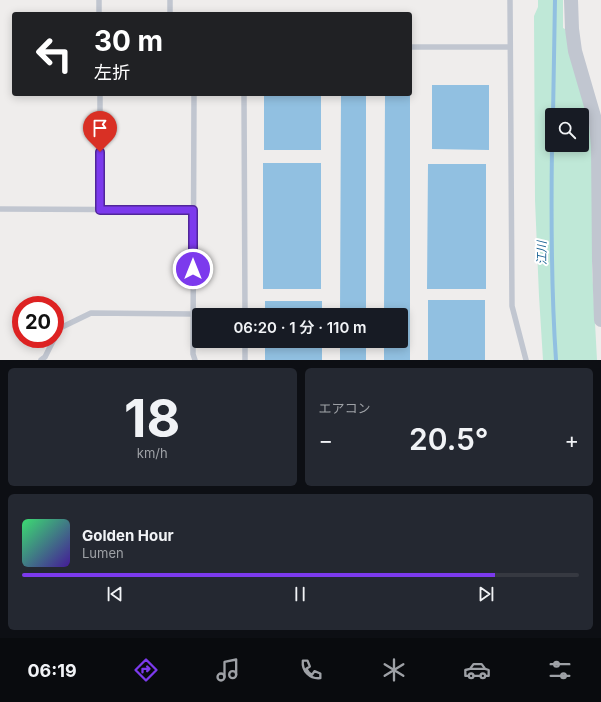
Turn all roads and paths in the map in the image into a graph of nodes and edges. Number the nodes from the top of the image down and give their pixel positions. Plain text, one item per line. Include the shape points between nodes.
1 (99, 0) edge
2 (170, 0) edge
3 (510, 0) edge
4 (571, 0) edge
5 (99, 12) edge
6 (170, 12) edge
7 (412, 47) edge
8 (510, 47) junction
9 (100, 96) edge
10 (194, 96) edge
11 (244, 96) edge
12 (0, 209) edge
13 (100, 210) junction
14 (193, 210) junction
15 (193, 308) edge
16 (245, 308) edge
17 (192, 314) edge
18 (601, 320) edge
19 (64, 327) edge
20 (50, 348) edge
21 (193, 348) edge
22 (245, 348) edge
23 (41, 360) edge
24 (195, 360) edge
25 (245, 360) edge
26 (526, 360) edge

1 - 5 lane
2 - 6 lane
3 - 8 lane
4 - 18 street via 575,51 596,123
7 - 8 lane
8 - 26 lane via 512,306
9 - 13 lane
10 - 14 lane
11 - 16 lane
12 - 13 lane
13 - 14 lane
14 - 15 lane
17 - 19 lane via 91,313
20 - 23 lane
21 - 24 lane
22 - 25 lane

